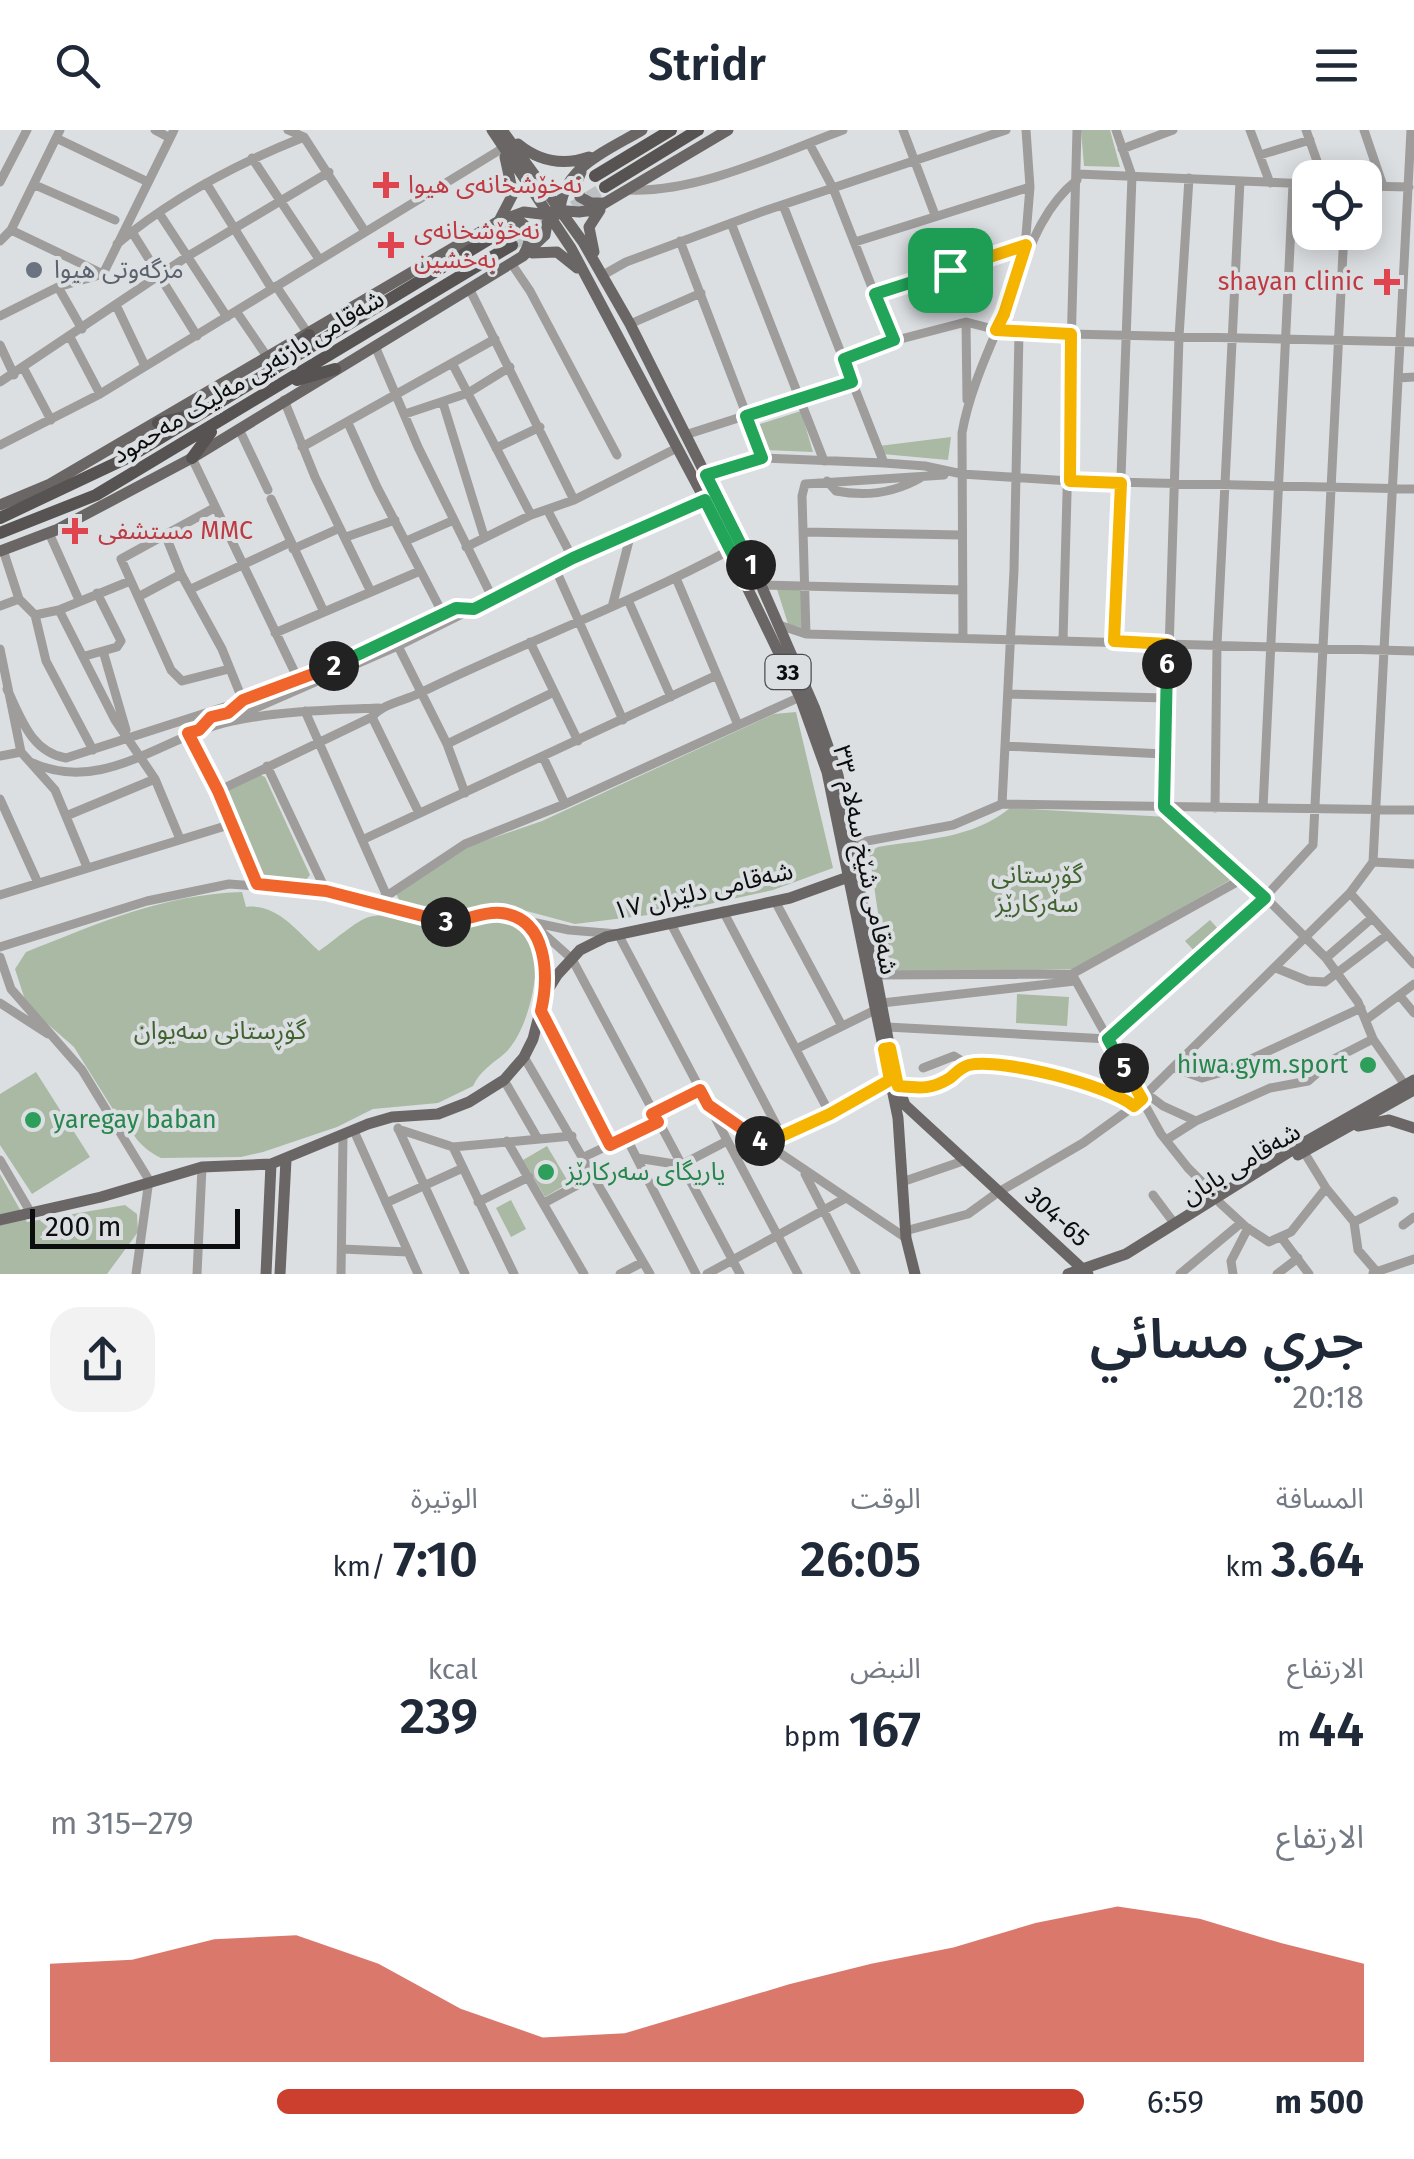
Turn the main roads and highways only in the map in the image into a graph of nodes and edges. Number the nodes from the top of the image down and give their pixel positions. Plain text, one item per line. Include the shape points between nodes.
1 (492, 130) edge
2 (502, 130) edge
3 (642, 130) edge
4 (672, 130) edge
5 (698, 130) edge
6 (728, 130) edge
7 (625, 140) junction
8 (503, 148) junction
9 (600, 182) junction
10 (537, 189) junction
11 (554, 214) junction
12 (501, 225) junction
13 (512, 245) tunnel mouth
14 (577, 245) junction
15 (523, 256) junction
16 (601, 272) junction
17 (586, 276) junction
18 (309, 334) joint
19 (268, 365) junction
20 (336, 369) junction
21 (280, 384) junction
22 (201, 414) junction
23 (158, 422) junction
24 (217, 424) junction
25 (192, 458) junction
26 (0, 504) edge
27 (11, 519) edge
28 (0, 532) edge
29 (2, 551) edge
30 (755, 586) junction
31 (853, 875) junction
32 (878, 1007) junction
33 (887, 1048) junction
34 (894, 1083) junction
35 (1410, 1087) edge
36 (1414, 1110) edge
37 (917, 1118) junction
38 (1414, 1128) edge
39 (898, 1130) junction
40 (1308, 1149) junction
41 (286, 1160) junction
42 (271, 1164) junction
43 (1222, 1203) junction
44 (0, 1220) edge
45 (1087, 1273) edge
46 (266, 1274) edge
47 (280, 1274) edge
48 (915, 1274) edge
49 (1068, 1274) edge

1 - 8 main road, شەقامی شێخ سەلام ٣٣ / 33
2 - 7 main road via 531,154 558,162
2 - 10 main road, شەقامی شێخ سەلام ٣٣ / 33
3 - 7 main road
4 - 9 highway
5 - 9 highway
6 - 9 main road via 628,190
7 - 9 main road
8 - 10 main road, شەقامی شێخ سەلام ٣٣ / 33
8 - 12 main road via 512,194
9 - 11 main road via 586,211
9 - 11 main road via 563,188
9 - 16 main road via 589,226
10 - 11 main road, شەقامی شێخ سەلام ٣٣ / 33
11 - 12 main road via 524,212
11 - 14 main road, شەقامی شێخ سەلام ٣٣ / 33
11 - 15 main road via 544,236
12 - 15 main road via 516,220 528,226
12 - 18 main road
12 - 19 highway, شەقامی بازنەیی مەلیک مەحمود
13 - 21 highway, شەقامی بازنەیی مەلیک مەحمود
14 - 16 main road, شەقامی شێخ سەلام ٣٣ / 33
14 - 17 main road, شەقامی شێخ سەلام ٣٣ / 33
15 - 17 main road via 557,252
15 - 20 main road
16 - 30 main road, شەقامی شێخ سەلام ٣٣ / 33
17 - 30 main road, شەقامی شێخ سەلام ٣٣ / 33
18 - 19 highway
19 - 22 highway, شەقامی بازنەیی مەلیک مەحمود
19 - 23 main road
20 - 21 highway
20 - 25 main road
21 - 24 highway, شەقامی بازنەیی مەلیک مەحمود
22 - 23 highway
22 - 27 highway, شەقامی بازنەیی مەلیک مەحمود
23 - 26 main road via 50,484
24 - 25 highway
24 - 27 highway, شەقامی بازنەیی مەلیک مەحمود via 96,495
25 - 29 main road
27 - 28 highway, شەقامی بازنەیی مەلیک مەحمود
30 - 31 main road, شەقامی شێخ سەلام ٣٣ / 33 via 827,772
30 - 31 main road, شەقامی شێخ سەلام ٣٣ / 33 via 794,660 838,775
31 - 32 main road, شەقامی شێخ سەلام ٣٣ / 33
31 - 32 main road, شەقامی شێخ سەلام ٣٣ / 33 via 877,974
31 - 41 main road, شەقامی دلێران ١٧ via 776,900 618,934 580,950 544,996 524,1057 504,1080 438,1114 392,1117
32 - 33 main road, شەقامی شێخ سەلام ٣٣ / 33
32 - 33 main road, شەقامی شێخ سەلام ٣٣ / 33
33 - 34 main road, شەقامی شێخ سەلام ٣٣ / 33
34 - 37 main road, 304-65
34 - 39 main road, شەقامی شێخ سەلام ٣٣ / 33
35 - 36 main road
35 - 40 main road, شەقامی بابان
35 - 43 main road
37 - 39 main road
37 - 45 main road, 304-65
38 - 40 main road via 1372,1121
39 - 48 main road, شەقامی شێخ سەلام ٣٣ / 33 via 905,1234
40 - 43 main road, شەقامی بابان
41 - 42 main road, شەقامی دلێران ١٧
41 - 47 main road
42 - 44 main road, شەقامی دلێران ١٧ via 202,1168
42 - 46 main road
43 - 45 main road
43 - 45 main road, شەقامی بابان via 1130,1260
45 - 49 main road

